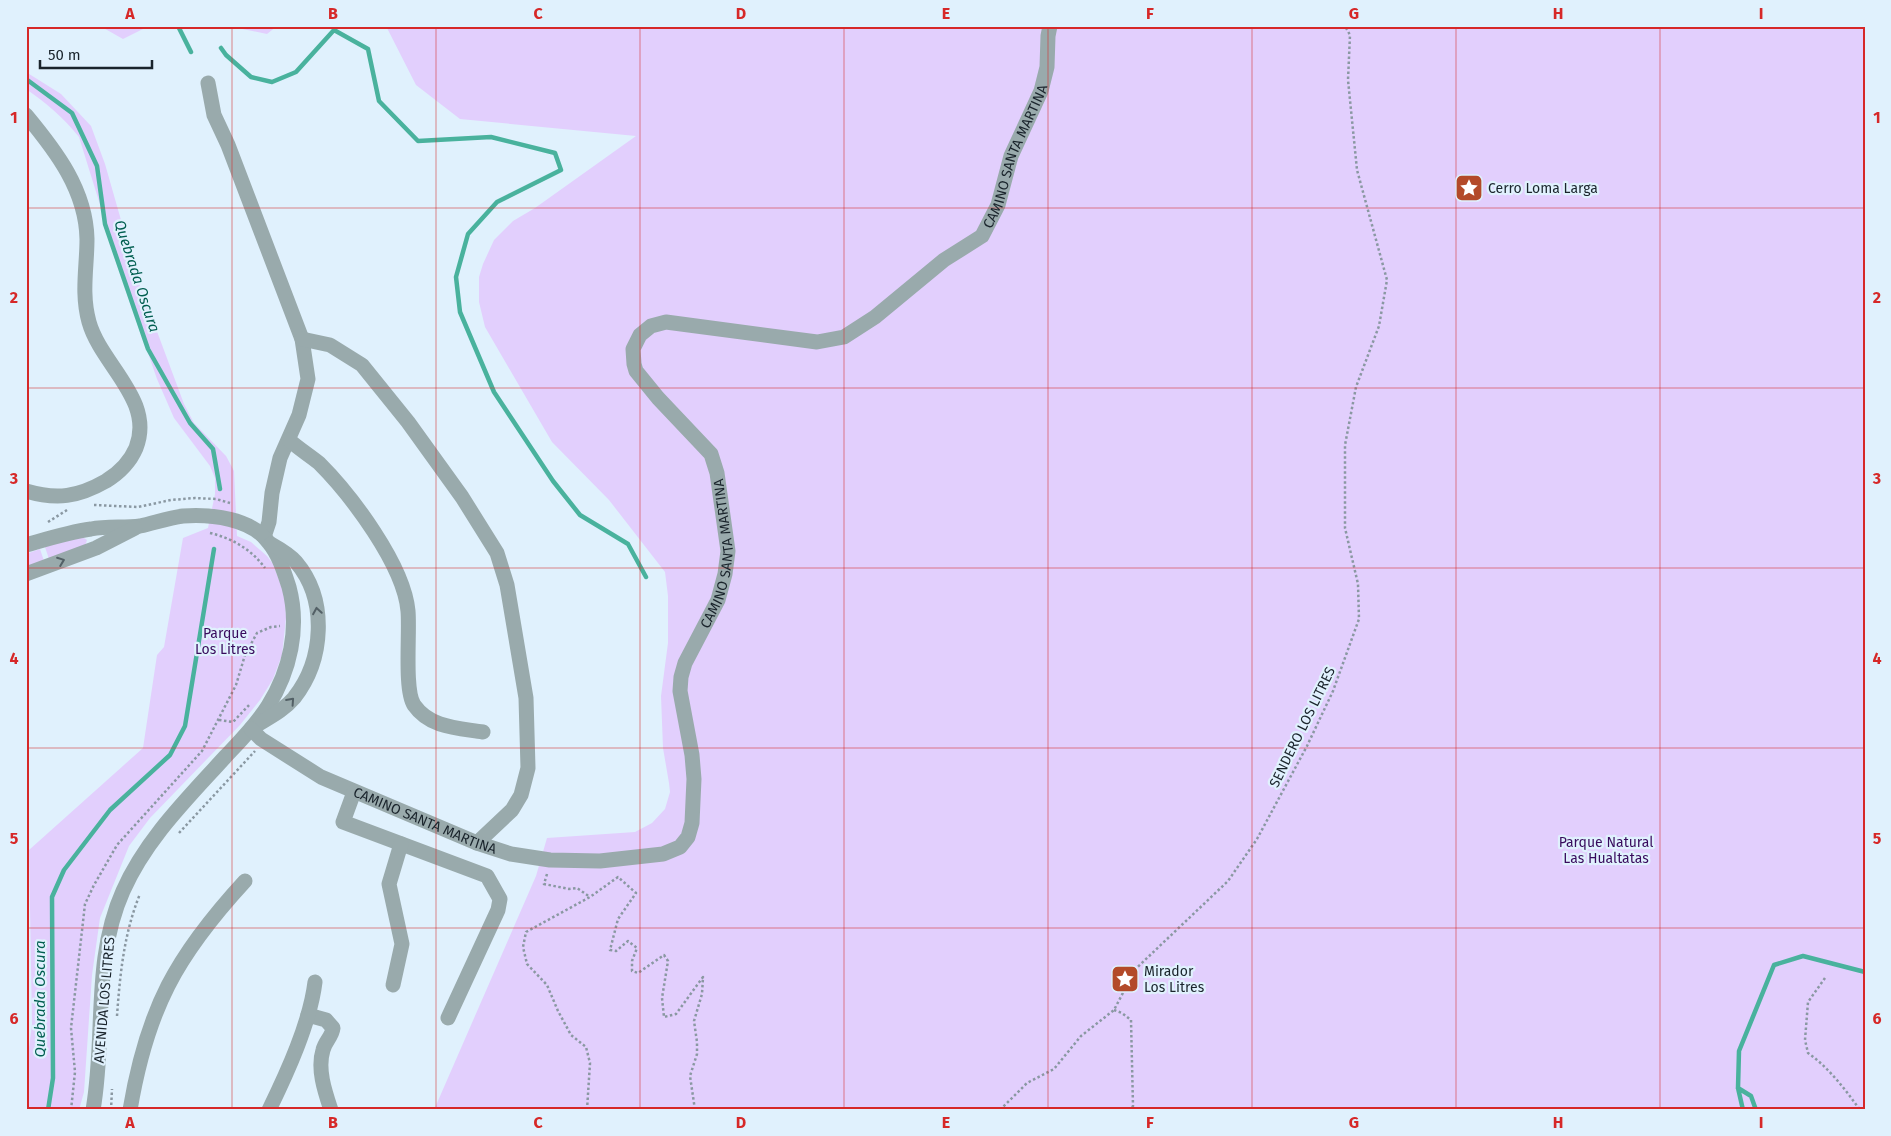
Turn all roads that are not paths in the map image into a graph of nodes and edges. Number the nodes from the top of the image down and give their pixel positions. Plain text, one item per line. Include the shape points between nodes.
1 (1050, 26) edge
2 (208, 83) dead end
3 (26, 115) edge
4 (302, 339) junction
5 (289, 440) junction
6 (26, 491) edge
7 (140, 526) junction
8 (91, 529) junction
9 (267, 540) junction
10 (26, 545) edge
11 (96, 548) junction
12 (26, 574) edge
13 (251, 729) junction
14 (483, 732) dead end
15 (354, 792) junction
16 (401, 844) junction
17 (477, 844) junction
18 (245, 881) dead end
19 (315, 982) dead end
20 (393, 985) dead end
21 (308, 1015) junction
22 (448, 1018) dead end
23 (93, 1110) edge
24 (130, 1110) edge
25 (269, 1110) edge
26 (331, 1110) edge

1 - 17 street, CAMINO SANTA MARTINA via 1047,67 1041,90 1011,156 998,205 982,236 944,260 875,317 844,337 817,342 666,322 645,330 636,342 633,356 636,371 710,454 717,473 728,551 718,600 681,676 680,691 694,779 692,823 688,837 680,847 663,854 600,861 550,860
2 - 4 street via 214,115
3 - 6 street via 55,151 82,204 87,237 84,296 89,324 138,408 140,420 133,454 126,465 108,480 84,493 64,497
4 - 5 street via 308,379
4 - 17 street via 330,345 362,365 408,422 497,553 507,585 526,698 528,768 521,795 512,810
5 - 9 street via 280,458 272,493
5 - 14 street via 344,490 390,556 404,589 408,610 409,687 413,704 427,718 444,726
7 - 8 street, AVENIDA LOS LITRES
7 - 9 street, AVENIDA LOS LITRES via 184,516 216,517 240,523
7 - 11 street, AVENIDA LOS LITRES
8 - 10 street, AVENIDA LOS LITRES
8 - 11 street via 96,537
9 - 13 street, AVENIDA LOS LITRES via 284,571 292,598 293,638 281,680
13 -> 9 street, AVENIDA LOS LITRES via 282,710 293,699 309,673 318,643 318,612 309,584 295,561
12 -> 11 street, AVENIDA LOS LITRES
13 - 15 street, CAMINO SANTA MARTINA via 321,777
13 - 23 street, AVENIDA LOS LITRES via 154,838 122,893 106,948
15 - 16 street via 343,822
15 - 17 street, CAMINO SANTA MARTINA
16 - 20 street via 389,884 402,944
16 - 22 street via 487,876 500,899 498,910
18 - 24 street via 200,933 168,984 144,1044
19 - 21 street
21 - 25 street
21 - 26 street via 326,1020 333,1028 323,1050 322,1064

